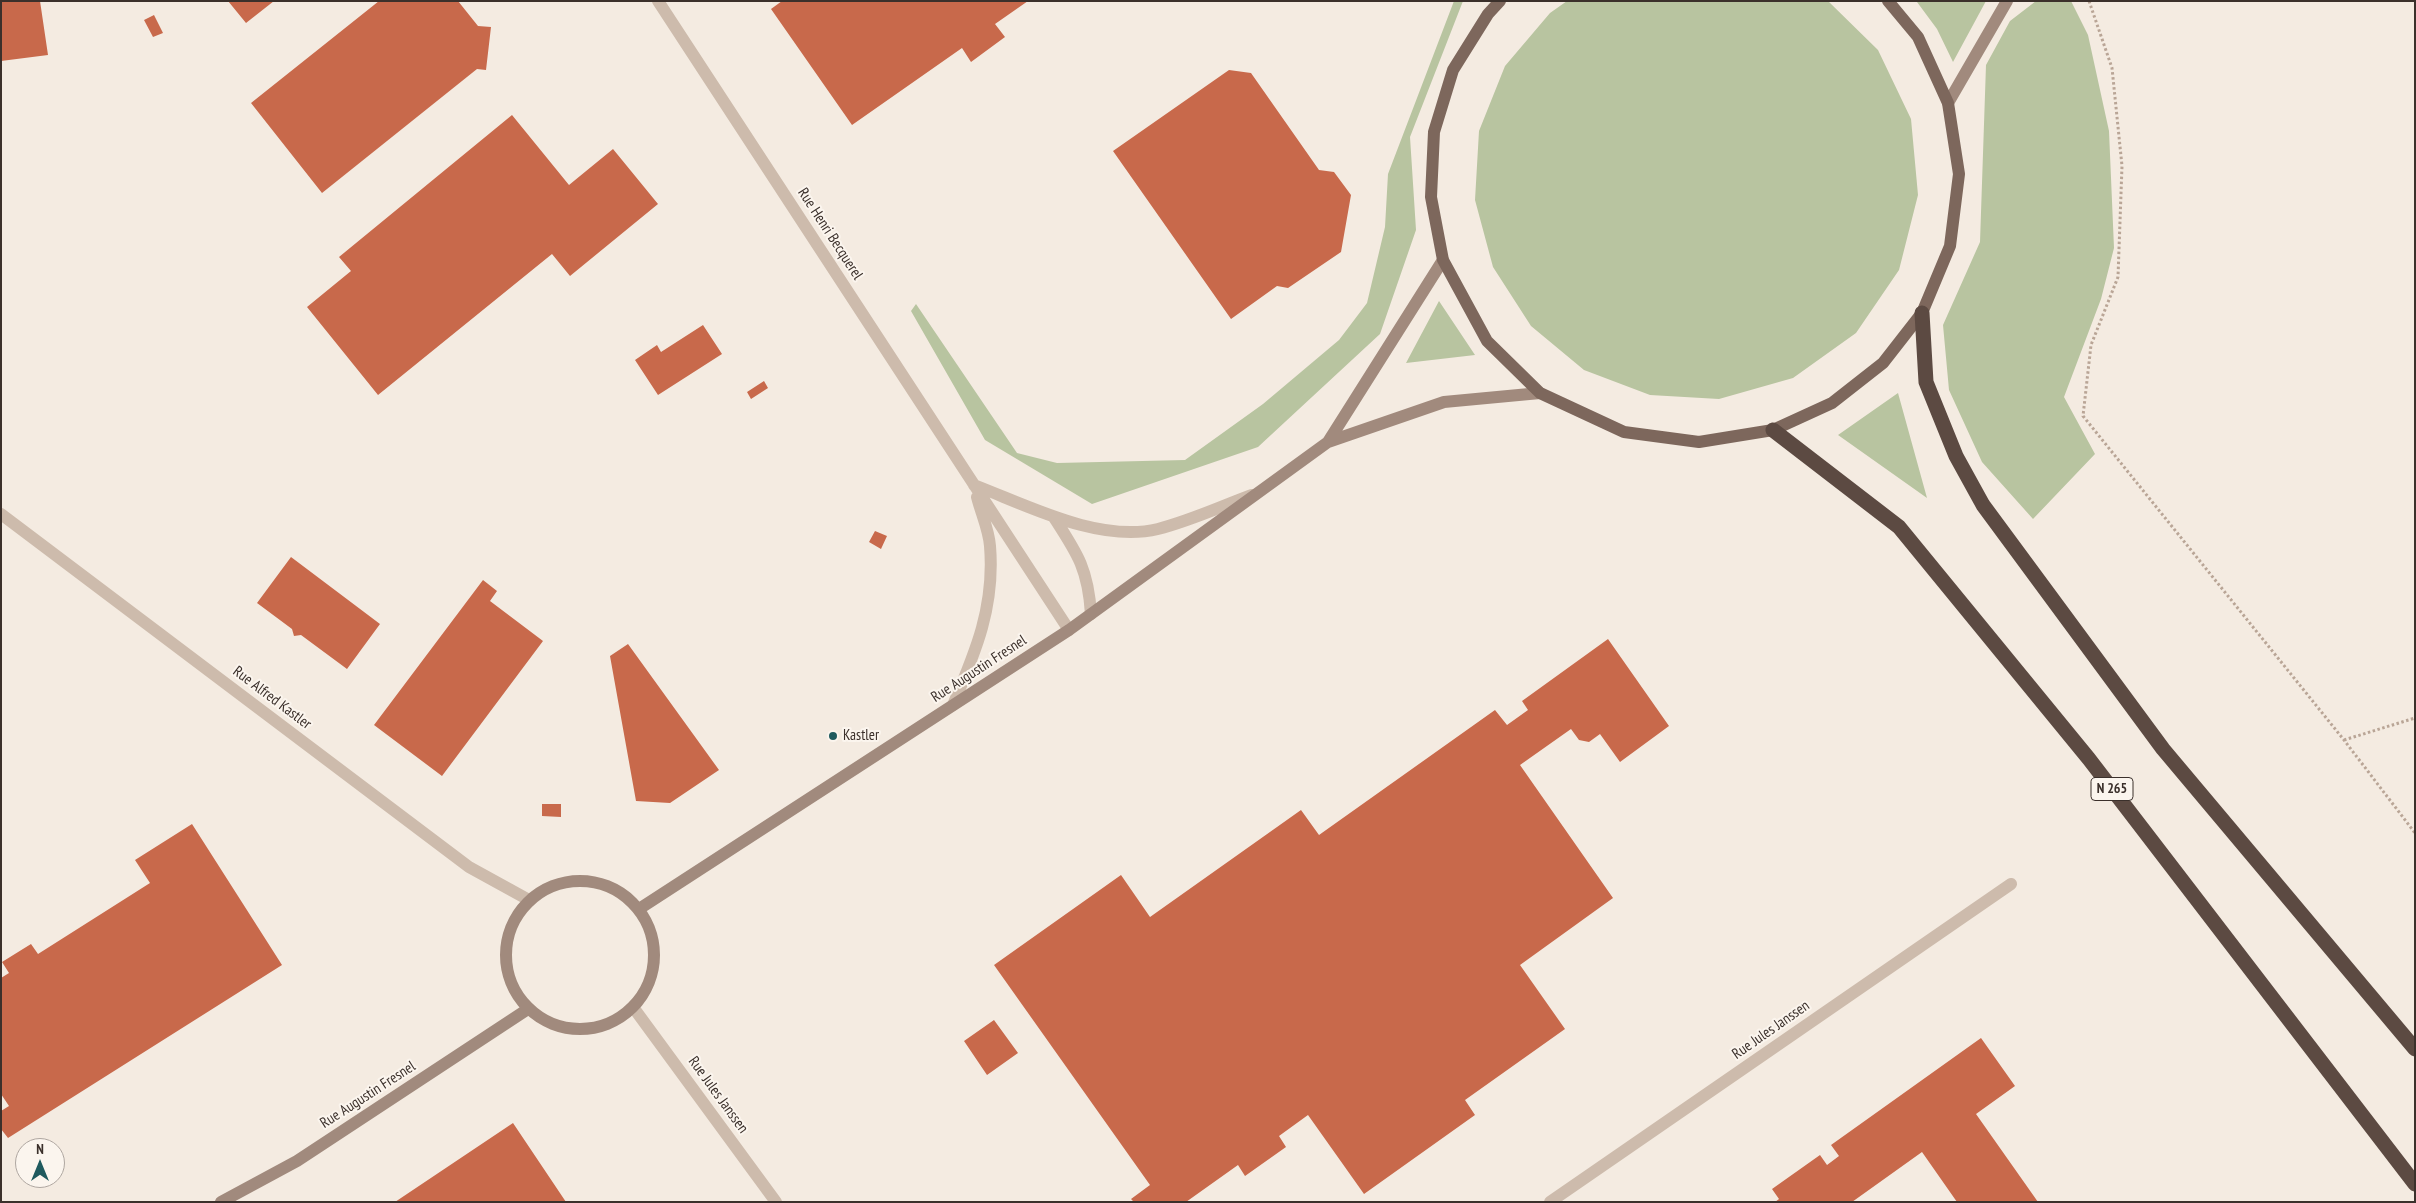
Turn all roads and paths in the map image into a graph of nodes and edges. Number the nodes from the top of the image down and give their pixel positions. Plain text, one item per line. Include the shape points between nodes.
1 (658, 1) edge
2 (1500, 1) edge
3 (1888, 1) edge
4 (2007, 1) edge
5 (2089, 1) edge
6 (1948, 103) junction
7 (1443, 260) junction
8 (1922, 312) junction
9 (1540, 393) junction
10 (1773, 430) junction
11 (1328, 442) junction
12 (974, 485) junction
13 (1259, 493) junction
14 (1, 514) edge
15 (1053, 516) junction
16 (1091, 614) junction
17 (1069, 630) junction
18 (953, 705) junction
19 (2415, 718) edge
20 (2344, 740) junction
21 (2415, 833) edge
22 (2011, 884) dead end
23 (529, 900) junction
24 (639, 909) junction
25 (633, 1008) junction
26 (528, 1009) junction
27 (2415, 1049) edge
28 (2415, 1184) edge
29 (221, 1202) edge
30 (776, 1202) edge
31 (1550, 1202) edge

1 - 12 street, Rue Henri Becquerel
2 - 7 main road via 1488,14 1453,70 1434,132 1431,197
3 - 6 main road via 1918,37
4 - 6 street
5 - 20 path via 2112,68 2122,166 2118,276 2091,345 2083,416
6 - 8 main road via 1959,174 1957,192 1950,246
7 - 9 main road via 1487,341
7 - 11 street
8 - 10 main road via 1883,364 1832,403
8 - 27 highway via 1926,382 1956,456 1983,505 2162,749
9 - 10 main road via 1624,432 1699,442
9 - 11 street via 1444,402
10 - 28 highway, N 265 via 1899,527 2089,759
11 - 13 street, Rue Augustin Fresnel
12 - 15 street
12 - 17 street, Rue Henri Becquerel
12 - 18 street, Rue Henri Becquerel via 990,544 990,593 978,646
13 - 15 street via 1157,529 1107,532
13 - 16 street, Rue Augustin Fresnel
14 - 23 street, Rue Alfred Kastler via 469,867
15 - 16 street via 1080,559 1090,590
16 - 17 street, Rue Augustin Fresnel
17 - 18 street, Rue Augustin Fresnel
18 - 24 street, Rue Augustin Fresnel
19 - 20 path
20 - 21 path
22 - 31 street, Rue Jules Janssen
23 - 24 street via 556,884 586,880 616,889
23 - 26 street via 514,919 506,942 506,966 514,989
24 - 25 street via 652,932 655,959 649,985
25 - 26 street via 609,1024 581,1029 553,1024
25 - 30 street, Rue Jules Janssen
26 - 29 street, Rue Augustin Fresnel via 297,1162

